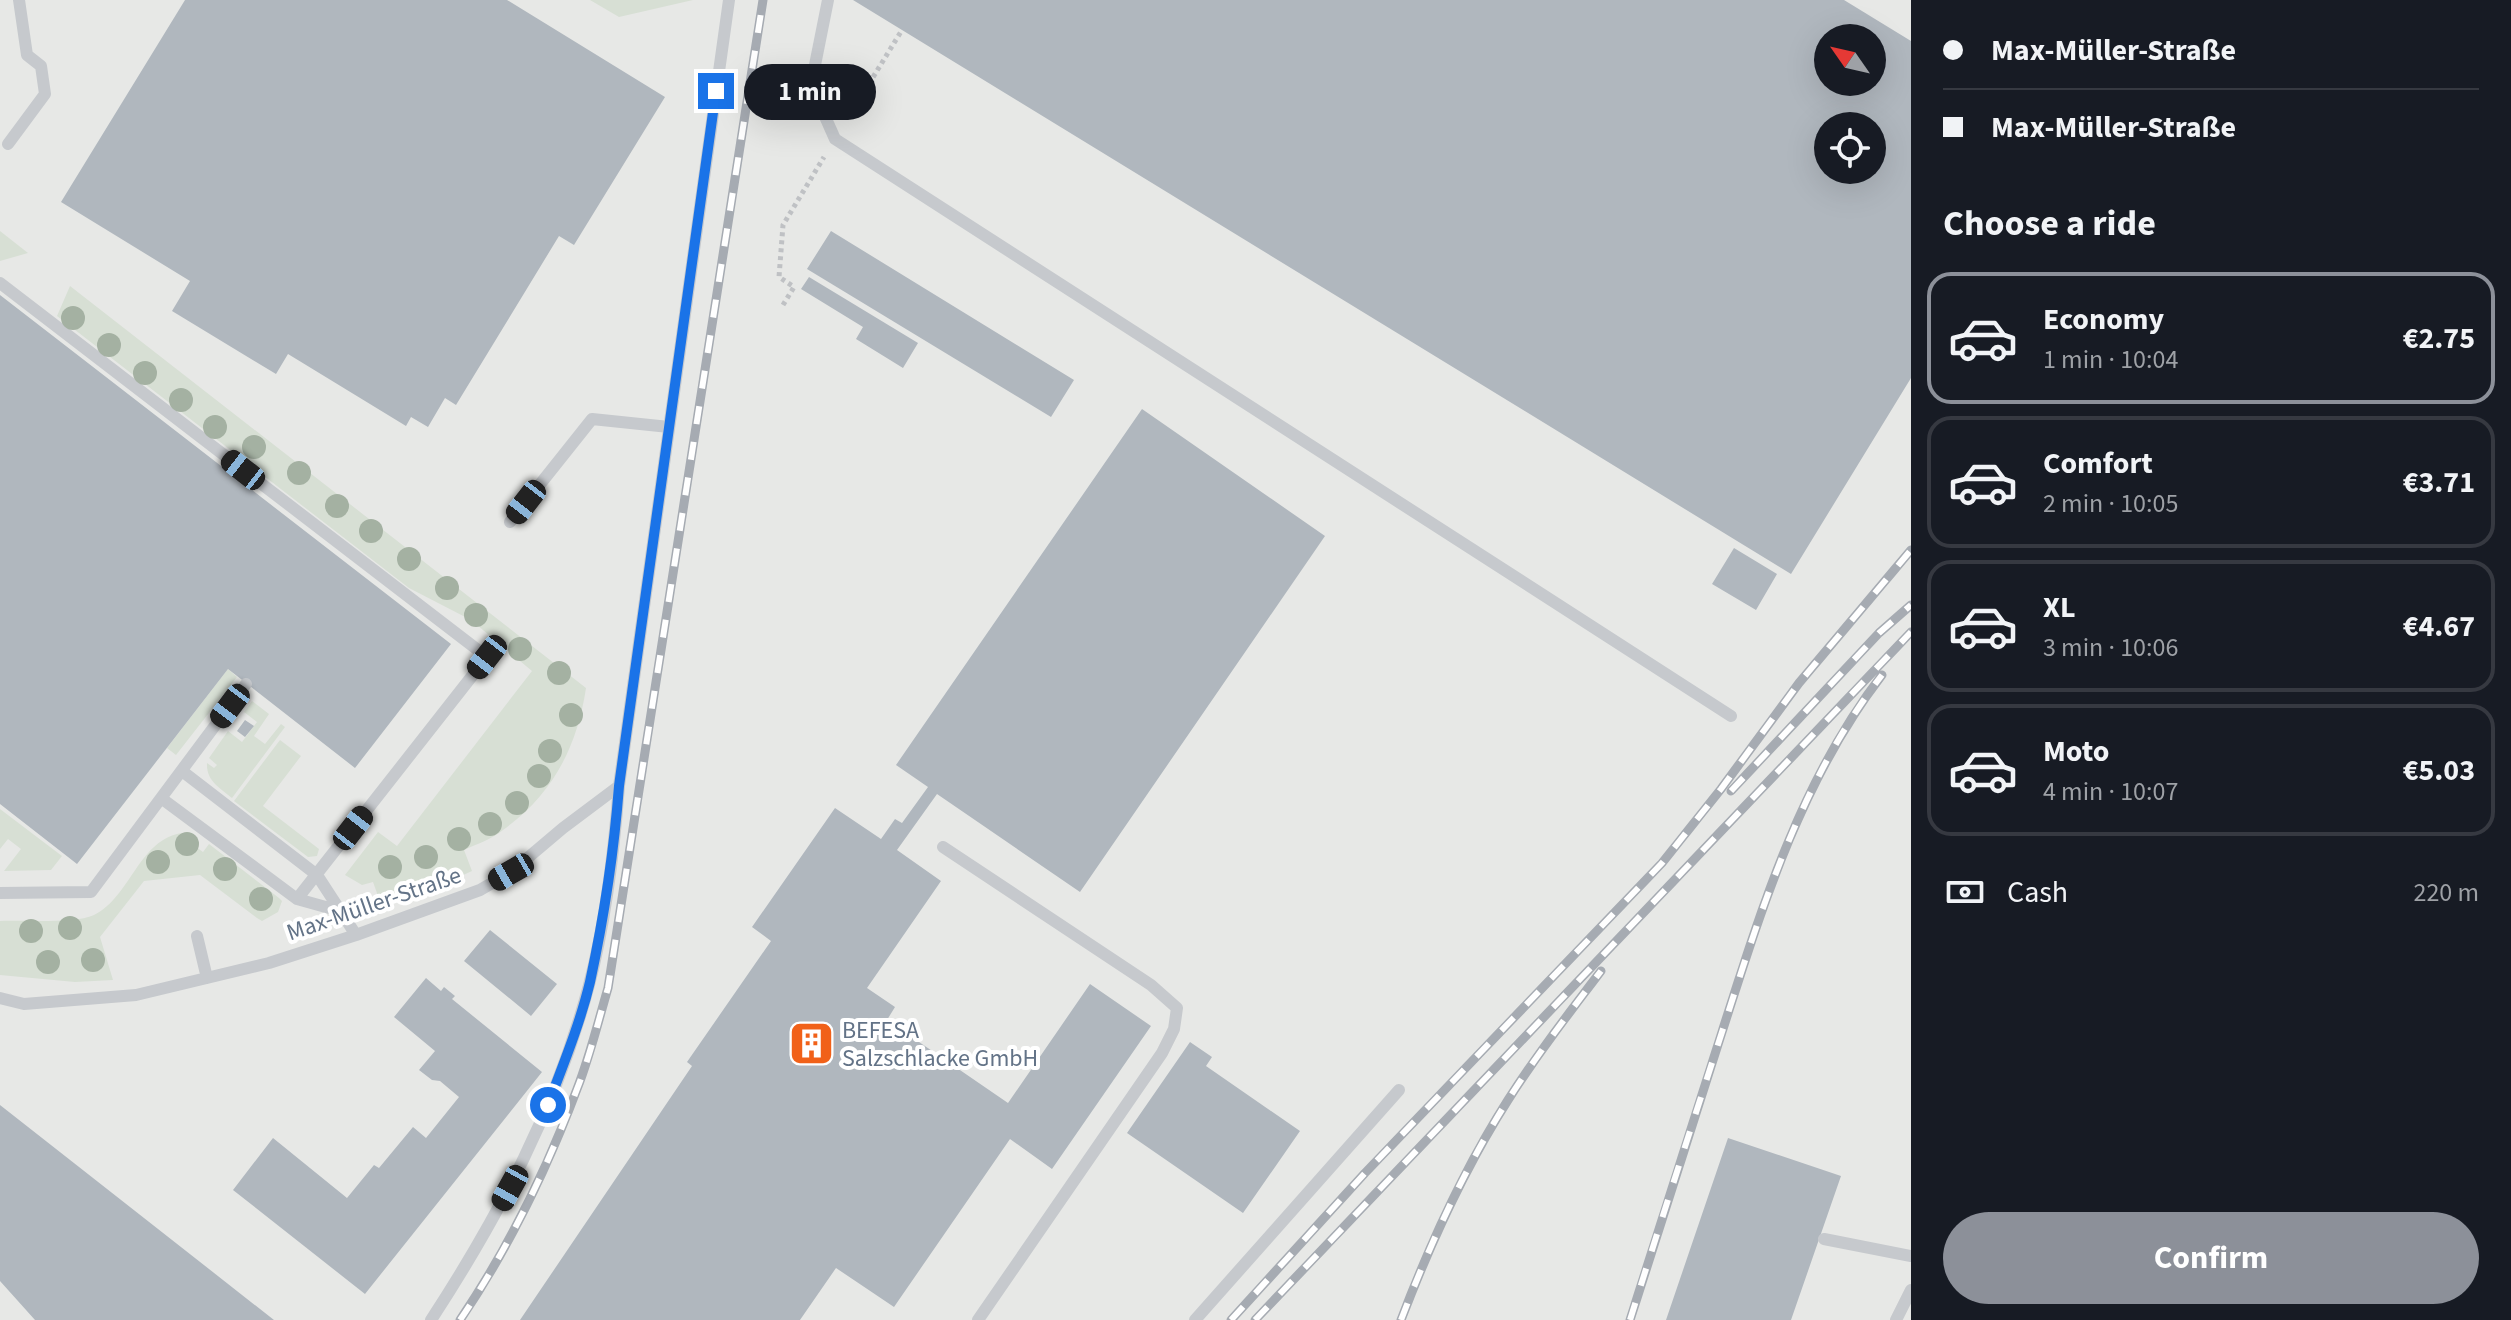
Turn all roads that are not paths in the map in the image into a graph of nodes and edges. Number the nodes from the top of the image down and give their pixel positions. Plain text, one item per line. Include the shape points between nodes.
1 (19, 0) edge
2 (729, 0) edge
3 (828, 0) edge
4 (8, 144) dead end
5 (0, 283) edge
6 (669, 427) junction
7 (510, 522) dead end
8 (246, 684) dead end
9 (1731, 716) dead end
10 (182, 771) junction
11 (619, 786) junction
12 (161, 798) junction
13 (943, 847) dead end
14 (317, 875) junction
15 (0, 893) edge
16 (297, 899) junction
17 (340, 911) junction
18 (356, 935) junction
19 (197, 936) dead end
20 (207, 978) junction
21 (0, 998) edge
22 (1399, 1090) dead end
23 (1824, 1239) dead end
24 (1911, 1256) edge
25 (1911, 1290) edge
26 (431, 1320) edge
27 (978, 1320) edge
28 (1195, 1320) edge
29 (1896, 1320) edge

1 - 4 lane via 27,55 41,66 45,94
2 - 6 lane
3 - 9 lane via 811,85 835,139
5 - 14 lane via 487,657
6 - 7 lane via 592,419
6 - 11 lane
8 - 10 lane
10 - 12 lane
10 - 14 lane
11 - 18 lane, Max-Müller-Straße via 480,890
11 - 26 lane via 601,926 566,1058 510,1188
12 - 15 lane via 91,892
12 - 16 lane
13 - 27 lane via 1151,985 1177,1008 1162,1053
14 - 16 lane
14 - 17 lane
16 - 17 lane
17 - 18 lane
18 - 20 lane, Max-Müller-Straße
19 - 20 lane
20 - 21 lane, Max-Müller-Straße via 96,999 24,1004
22 - 28 lane
23 - 24 lane
25 - 29 lane

